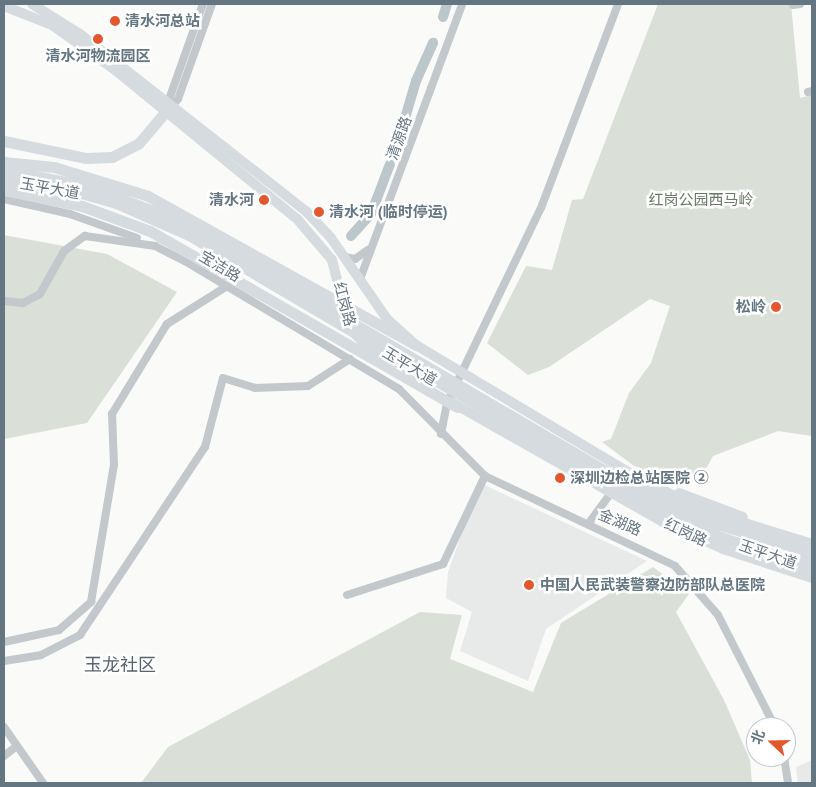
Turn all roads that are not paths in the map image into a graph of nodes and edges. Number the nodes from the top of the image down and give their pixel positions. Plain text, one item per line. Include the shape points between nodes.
1 (34, 4) edge
2 (203, 4) edge
3 (212, 4) edge
4 (460, 4) edge
5 (618, 4) edge
6 (4, 6) edge
7 (49, 9) edge
8 (169, 106) junction
9 (4, 141) edge
10 (4, 162) edge
11 (4, 170) edge
12 (4, 180) edge
13 (4, 190) edge
14 (4, 199) edge
15 (155, 246) junction
16 (226, 251) junction
17 (345, 257) junction
18 (360, 279) junction
19 (227, 286) junction
20 (4, 301) edge
21 (416, 345) junction
22 (350, 359) junction
23 (461, 372) junction
24 (449, 405) junction
25 (423, 415) junction
26 (440, 434) junction
27 (627, 473) junction
28 (485, 476) junction
29 (609, 495) junction
30 (590, 523) junction
31 (809, 540) edge
32 (810, 556) edge
33 (812, 568) edge
34 (791, 572) junction
35 (812, 578) edge
36 (347, 595) dead end
37 (4, 642) edge
38 (4, 661) edge
39 (770, 717) edge
40 (4, 727) edge
41 (17, 746) junction
42 (4, 756) edge
43 (786, 767) edge
44 (43, 783) edge
45 (788, 783) edge

1 - 7 main road, 红岗路
2 - 8 street
3 - 8 street
4 - 17 street, 清源路 via 369,248 355,259
4 - 18 street, 清源路
5 - 23 street via 541,208
6 - 8 main road, 红岗路 via 52,25
7 - 8 main road, 红岗路
8 - 9 highway via 139,143 112,157 86,158
8 - 17 main road, 红岗路 via 306,211
8 - 24 main road, 红岗路 via 318,238 332,260 346,319 363,345
10 - 21 highway via 54,168 148,196 266,258
11 - 16 highway, 玉平大道 via 50,176 120,197
12 - 16 highway, 玉平大道 via 67,189 116,203
13 - 24 highway via 82,206 158,235
14 - 15 street via 70,214
15 - 19 street, 宝洁路
15 - 20 street, 宝洁路 via 127,239 82,237 64,251 40,294 23,303
16 - 32 highway, 玉平大道 via 619,479 710,522
16 - 33 highway, 玉平大道 via 637,499 723,538
17 - 18 main road, 红岗路
18 - 21 main road, 红岗路 via 387,319
19 - 22 street, 宝洁路
19 - 37 street via 167,324 112,414 114,464 91,602 59,630
21 - 23 main road, 红岗路
22 - 25 street, 宝洁路 via 399,390
22 - 38 street via 308,386 255,388 223,378 205,447 80,635 41,655
23 - 24 street
23 - 27 main road, 红岗路
24 - 25 street
24 - 26 street
24 - 29 main road, 红岗路
25 - 26 street, 金湖路
26 - 28 street, 金湖路
27 - 31 main road, 红岗路
27 - 31 highway via 664,493 734,522
28 - 30 street, 金湖路
28 - 36 street via 443,564
29 - 30 street
29 - 34 main road, 红岗路 via 723,549
30 - 39 street, 金湖路 via 662,556 687,576 728,632
31 - 32 main road
32 - 34 main road
34 - 35 main road, 红岗路
40 - 41 street
41 - 42 street
41 - 44 street
43 - 45 street

